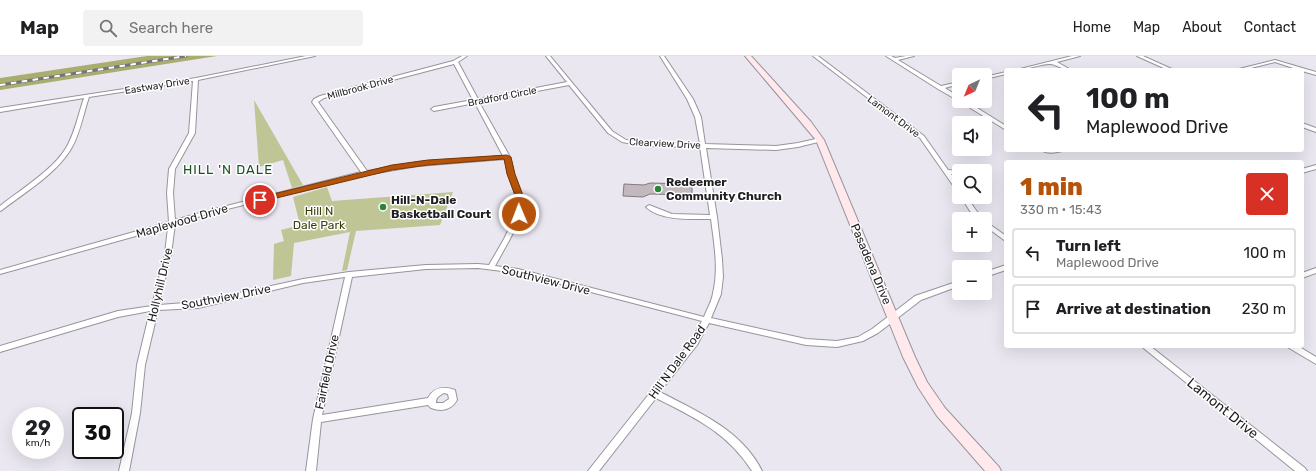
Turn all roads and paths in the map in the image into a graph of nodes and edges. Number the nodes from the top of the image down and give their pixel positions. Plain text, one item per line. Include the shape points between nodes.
1 (313, 56) edge
2 (465, 56) edge
3 (548, 56) edge
4 (662, 56) edge
5 (748, 56) edge
6 (815, 56) edge
7 (888, 56) edge
8 (912, 56) edge
9 (1078, 56) edge
10 (1140, 56) edge
11 (894, 60) junction
12 (455, 62) junction
13 (1052, 62) junction
14 (1026, 68) edge
15 (1065, 68) edge
16 (1167, 68) edge
17 (1245, 68) edge
18 (1297, 68) edge
19 (1304, 70) edge
20 (1004, 73) edge
21 (1316, 74) edge
22 (992, 76) edge
23 (196, 79) junction
24 (570, 83) junction
25 (952, 85) edge
26 (940, 88) junction
27 (952, 95) edge
28 (87, 96) junction
29 (476, 101) junction
30 (973, 108) edge
31 (434, 109) dead end
32 (0, 110) edge
33 (1304, 126) edge
34 (1004, 127) edge
35 (1316, 130) edge
36 (820, 140) junction
37 (703, 146) junction
38 (507, 157) junction
39 (1316, 167) edge
40 (1304, 170) edge
41 (948, 172) junction
42 (952, 172) edge
43 (365, 173) junction
44 (952, 179) edge
45 (649, 207) dead end
46 (0, 209) edge
47 (714, 218) junction
48 (172, 223) junction
49 (992, 228) edge
50 (1004, 237) edge
51 (490, 267) junction
52 (1004, 268) edge
53 (1316, 270) edge
54 (0, 272) edge
55 (992, 272) edge
56 (348, 274) junction
57 (1304, 275) edge
58 (952, 286) edge
59 (155, 308) junction
60 (893, 316) junction
61 (707, 320) junction
62 (1148, 348) edge
63 (1295, 348) edge
64 (0, 349) edge
65 (1316, 362) edge
66 (654, 394) junction
67 (431, 401) dead end
68 (317, 419) junction
69 (124, 471) edge
70 (311, 471) edge
71 (593, 471) edge
72 (757, 471) edge
73 (994, 471) edge
74 (1302, 471) edge

1 - 23 street, Eastway Drive
2 - 12 street, Millbrook Drive
3 - 24 street, Clearview Drive
4 - 37 street, Hill N Dale Road via 694,106
5 - 36 street, Pasadena Drive
6 - 41 street, Lamont Drive via 917,132
7 - 11 street
8 - 11 street
9 - 13 street
10 - 16 street
11 - 26 street
12 - 29 street
12 - 43 street, Millbrook Drive via 316,100
13 - 14 street
13 - 15 street
17 - 18 street via 1275,61
19 - 21 street
20 - 22 street
23 - 28 street, Eastway Drive
23 - 48 street, Hollyhill Drive via 192,133 172,169
24 - 29 street, Bradford Circle
24 - 37 street, Clearview Drive via 610,132 619,139 644,144
25 - 26 street
26 - 27 street
28 - 32 street, Eastway Drive
28 - 46 street via 65,154
29 - 31 street, Bradford Circle
29 - 38 street
30 - 34 street
33 - 35 street
36 - 37 street, Clearview Drive via 776,148
36 - 60 street, Pasadena Drive
37 - 47 street, Hill N Dale Road
38 - 43 street, Maplewood Drive via 418,164
38 - 51 street via 520,198 519,214
39 - 40 street
41 - 42 street
41 - 44 street, Lamont Drive
43 - 48 street, Maplewood Drive
45 - 47 street via 668,215
47 - 61 street, Hill N Dale Road via 719,277 717,294
48 - 54 street, Maplewood Drive
48 - 59 street, Hollyhill Drive via 168,254
49 - 50 street
51 - 56 street, Southview Drive via 454,265
51 - 61 street, Southview Drive via 532,274
52 - 55 street
53 - 57 street
56 - 59 street, Southview Drive via 193,305
56 - 68 street, Fairfield Drive
58 - 60 street, Southview Drive via 918,298
59 - 64 street, Southview Drive via 104,317
59 - 69 street, Hollyhill Drive via 141,365 136,412
60 - 61 street, Southview Drive via 864,337 853,342 837,344 806,342
60 - 73 street, Pasadena Drive via 922,384 955,429
61 - 66 street, Hill N Dale Road via 690,348
62 - 74 street, Lamont Drive
63 - 65 street
66 - 71 street, Hill N Dale Road
66 - 72 street via 722,430 744,451
67 - 68 street
68 - 70 street, Fairfield Drive

